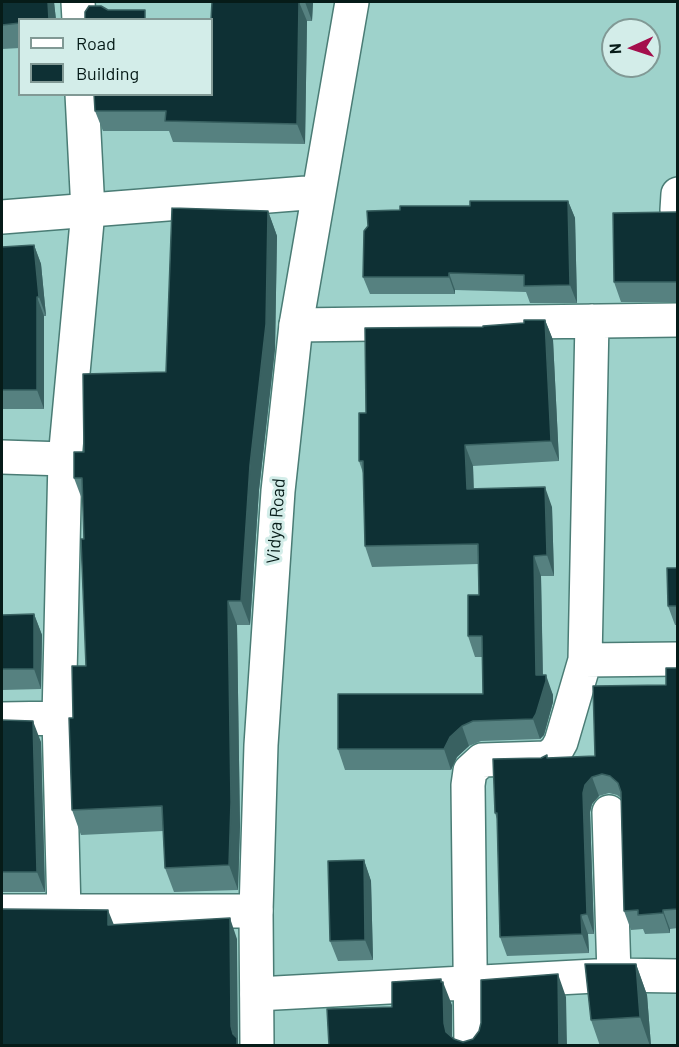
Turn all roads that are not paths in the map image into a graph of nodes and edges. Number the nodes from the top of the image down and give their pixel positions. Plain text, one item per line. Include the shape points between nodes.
1 (78, 2) edge
2 (352, 2) edge
3 (79, 18) edge
4 (82, 96) edge
5 (319, 192) junction
6 (88, 211) junction
7 (2, 217) edge
8 (678, 320) edge
9 (591, 321) junction
10 (296, 325) junction
11 (2, 457) edge
12 (65, 459) junction
13 (678, 659) edge
14 (585, 660) junction
15 (59, 718) junction
16 (2, 719) edge
17 (609, 812) dead end
18 (2, 911) edge
19 (256, 911) junction
20 (64, 912) junction
21 (614, 975) junction
22 (678, 976) edge
23 (470, 983) junction
24 (257, 994) junction
25 (257, 1046) edge
26 (471, 1046) edge

1 - 3 street
2 - 5 street, Vidya Road
4 - 6 street
5 - 6 street
5 - 10 street, Vidya Road
6 - 7 street
6 - 12 street
8 - 9 street
9 - 10 street
9 - 14 street
10 - 19 street, Vidya Road via 277,502 261,745
11 - 12 street
12 - 15 street
13 - 14 street
14 - 23 street via 556,751 547,758 482,760 470,771
15 - 16 street
15 - 20 street
17 - 21 street
18 - 20 street
19 - 20 street
19 - 24 street, Vidya Road
21 - 22 street
21 - 23 street
23 - 24 street
23 - 26 street
24 - 25 street, Vidya Road

